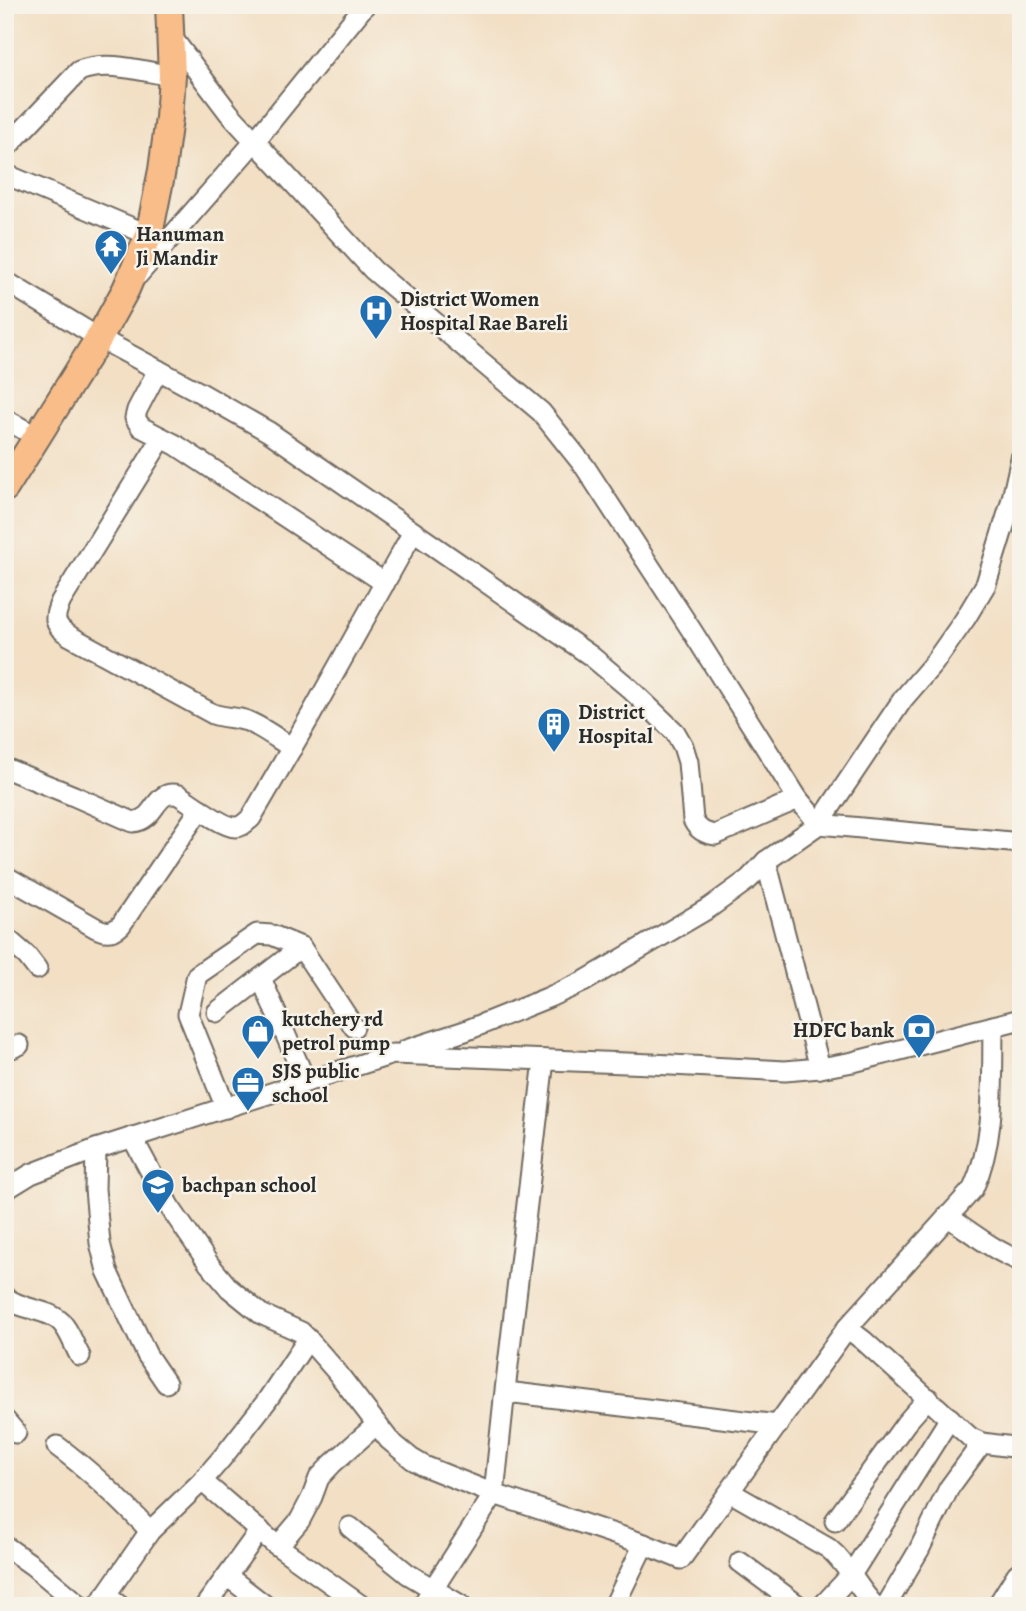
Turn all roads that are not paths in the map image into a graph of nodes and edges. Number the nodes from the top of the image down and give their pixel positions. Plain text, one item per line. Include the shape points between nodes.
1 (169, 5) edge
2 (365, 5) edge
3 (170, 35) junction
4 (172, 76) junction
5 (255, 141) junction
6 (5, 149) edge
7 (5, 174) edge
8 (149, 235) junction
9 (5, 281) edge
10 (126, 289) junction
11 (99, 338) junction
12 (158, 370) junction
13 (5, 419) edge
14 (37, 437) junction
15 (162, 438) junction
16 (1021, 458) edge
17 (5, 488) edge
18 (413, 532) junction
19 (385, 583) junction
20 (292, 748) junction
21 (5, 768) edge
22 (798, 799) junction
23 (200, 809) junction
24 (819, 824) junction
25 (1021, 843) edge
26 (766, 861) junction
27 (8, 884) edge
28 (5, 937) edge
29 (301, 947) junction
30 (37, 969) dead end
31 (261, 978) junction
32 (217, 1012) dead end
33 (1021, 1019) edge
34 (993, 1026) junction
35 (354, 1027) dead end
36 (393, 1054) junction
37 (544, 1060) junction
38 (820, 1068) junction
39 (306, 1082) junction
40 (226, 1108) junction
41 (132, 1137) junction
42 (96, 1149) junction
43 (9, 1182) edge
44 (947, 1216) junction
45 (1021, 1261) edge
46 (5, 1297) edge
47 (847, 1328) junction
48 (308, 1339) junction
49 (80, 1356) dead end
50 (166, 1383) dead end
51 (504, 1398) junction
52 (928, 1398) junction
53 (950, 1418) junction
54 (377, 1424) junction
55 (778, 1425) junction
56 (982, 1443) junction
57 (58, 1446) dead end
58 (1021, 1448) edge
59 (202, 1481) junction
60 (730, 1492) junction
61 (494, 1494) junction
62 (835, 1521) dead end
63 (350, 1527) dead end
64 (260, 1530) junction
65 (150, 1531) junction
66 (645, 1544) junction
67 (5, 1546) edge
68 (278, 1546) junction
69 (740, 1562) dead end
70 (1021, 1571) edge
71 (851, 1575) junction
72 (227, 1576) junction
73 (433, 1588) junction
74 (108, 1602) edge
75 (81, 1606) edge
76 (205, 1606) edge
77 (266, 1606) edge
78 (362, 1606) edge
79 (422, 1606) edge
80 (462, 1606) edge
81 (614, 1606) edge
82 (799, 1606) edge
83 (822, 1606) edge
84 (875, 1606) edge
85 (886, 1606) edge
86 (997, 1606) edge

1 - 3 highway
2 - 5 street
3 - 4 highway
3 - 5 street
4 - 6 street via 104,65 79,71
4 - 8 highway via 162,170
5 - 10 street
5 - 22 street via 373,270 541,412 585,467
7 - 8 street
8 - 10 highway
9 - 11 street
10 - 11 highway
11 - 12 street
11 - 14 highway
12 - 15 street via 135,418 141,427
12 - 18 street via 269,432
13 - 14 street
14 - 17 highway
15 - 19 street
15 - 20 street via 61,601 56,621 60,629 213,714 249,722
16 - 24 street via 986,584
18 - 19 street
18 - 22 street via 591,656 675,732 688,762 693,820 705,834 715,835
19 - 20 street
20 - 23 street via 244,824 226,826
21 - 23 street via 132,822 148,817 165,794 179,795
22 - 24 street
23 - 27 street via 121,925 110,932
24 - 25 street
24 - 26 street
26 - 36 street via 709,908 583,982 465,1031
26 - 38 street
28 - 30 street
29 - 31 street
29 - 35 street
29 - 40 street via 257,934 197,975 188,1014
31 - 32 street
31 - 39 street
33 - 34 street
34 - 38 street
34 - 44 street via 985,1158 972,1189
36 - 37 street
36 - 39 street
37 - 38 street via 785,1071
37 - 51 street
39 - 40 street
40 - 41 street
41 - 42 street
41 - 48 street via 169,1206 229,1288 261,1314
42 - 43 street
42 - 50 street via 95,1189 107,1271 147,1355
44 - 45 street
44 - 47 street
46 - 49 street via 61,1322
47 - 52 street
47 - 55 street
48 - 54 street
48 - 59 street via 266,1402
51 - 55 street via 515,1393
51 - 61 street
52 - 53 street
52 - 62 street
53 - 56 street
53 - 71 street
54 - 61 street via 412,1460
54 - 68 street via 319,1478 300,1520
55 - 60 street
56 - 58 street
56 - 85 street via 949,1488
57 - 65 street via 87,1468
59 - 64 street
59 - 65 street
60 - 66 street via 681,1559
60 - 71 street via 828,1548
61 - 66 street
61 - 73 street
63 - 73 street via 408,1574
64 - 68 street
64 - 72 street
65 - 74 street
66 - 81 street
67 - 75 street
68 - 78 street
69 - 82 street
70 - 86 street
71 - 83 street
71 - 84 street
72 - 76 street
72 - 77 street
73 - 79 street
73 - 80 street

